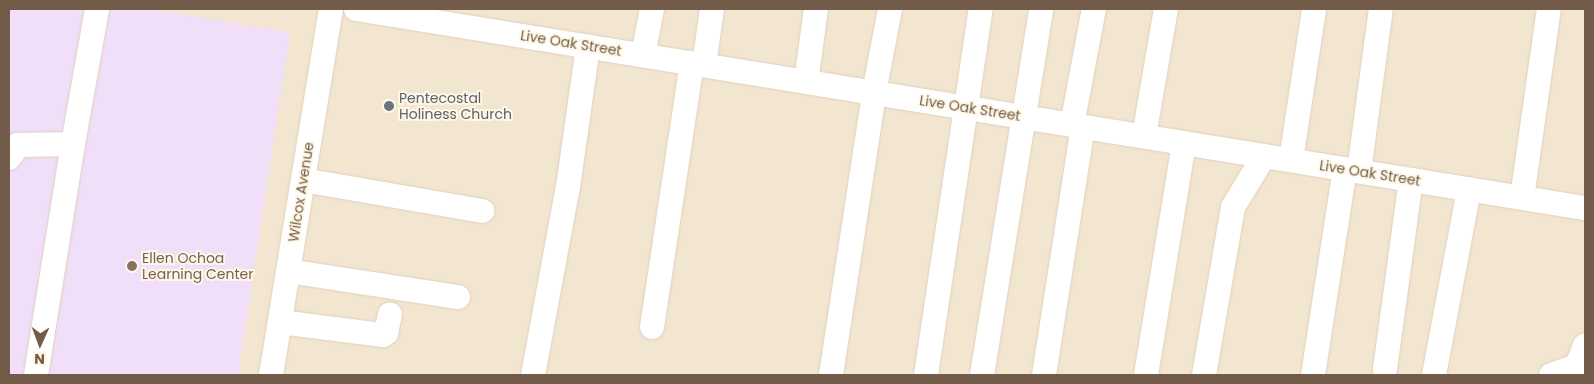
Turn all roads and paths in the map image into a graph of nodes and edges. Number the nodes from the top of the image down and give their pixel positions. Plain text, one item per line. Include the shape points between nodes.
1 (97, 9) edge
2 (331, 9) edge
3 (356, 9) edge
4 (652, 9) edge
5 (712, 9) edge
6 (816, 9) edge
7 (890, 9) edge
8 (981, 9) edge
9 (1041, 9) edge
10 (1094, 9) edge
11 (1166, 9) edge
12 (1314, 9) edge
13 (1381, 9) edge
14 (1549, 9) edge
15 (588, 46) junction
16 (643, 55) junction
17 (698, 64) junction
18 (806, 82) junction
19 (874, 92) junction
20 (965, 107) junction
21 (1025, 117) junction
22 (1078, 126) junction
23 (1144, 136) junction
24 (1184, 143) junction
25 (72, 144) junction
26 (1264, 156) junction
27 (9, 158) edge
28 (1291, 160) junction
29 (1352, 170) junction
30 (303, 180) junction
31 (1411, 180) junction
32 (1469, 189) junction
33 (1522, 198) junction
34 (1585, 208) edge
35 (482, 212) dead end
36 (288, 271) junction
37 (458, 297) dead end
38 (390, 314) dead end
39 (280, 322) junction
40 (652, 327) dead end
41 (1585, 345) edge
42 (1384, 369) dead end
43 (36, 375) edge
44 (271, 375) edge
45 (533, 375) edge
46 (831, 375) edge
47 (926, 375) edge
48 (982, 375) edge
49 (1044, 375) edge
50 (1146, 375) edge
51 (1204, 375) edge
52 (1313, 375) edge
53 (1434, 375) edge
54 (1551, 375) edge

1 - 25 street
2 - 30 street, Wilcox Avenue
3 - 15 street, Live Oak Street
4 - 16 street
5 - 17 street
6 - 18 street
7 - 19 street
8 - 20 street
9 - 21 street
10 - 22 street
11 - 23 street
12 - 28 street
13 - 29 street
14 - 33 street
15 - 16 street, Live Oak Street
15 - 45 street via 568,187
16 - 17 street, Live Oak Street
17 - 18 street, Live Oak Street
17 - 40 street
18 - 19 street, Live Oak Street
19 - 20 street, Live Oak Street
19 - 46 street
20 - 21 street, Live Oak Street
20 - 47 street
21 - 22 street, Live Oak Street
21 - 48 street
22 - 23 street, Live Oak Street
22 - 49 street
23 - 24 street, Live Oak Street
24 - 26 street, Live Oak Street
24 - 50 street
25 - 27 street via 18,145
25 - 43 street
26 - 28 street, Live Oak Street
26 - 51 street via 1233,207
28 - 29 street, Live Oak Street
29 - 31 street, Live Oak Street
29 - 52 street
30 - 35 street
30 - 36 street, Wilcox Avenue
31 - 32 street, Live Oak Street
31 - 42 street
32 - 33 street, Live Oak Street
32 - 53 street
33 - 34 street, Live Oak Street
36 - 37 street
36 - 39 street, Wilcox Avenue
38 - 39 street via 383,335
39 - 44 street, Wilcox Avenue
41 - 54 street via 1577,366

